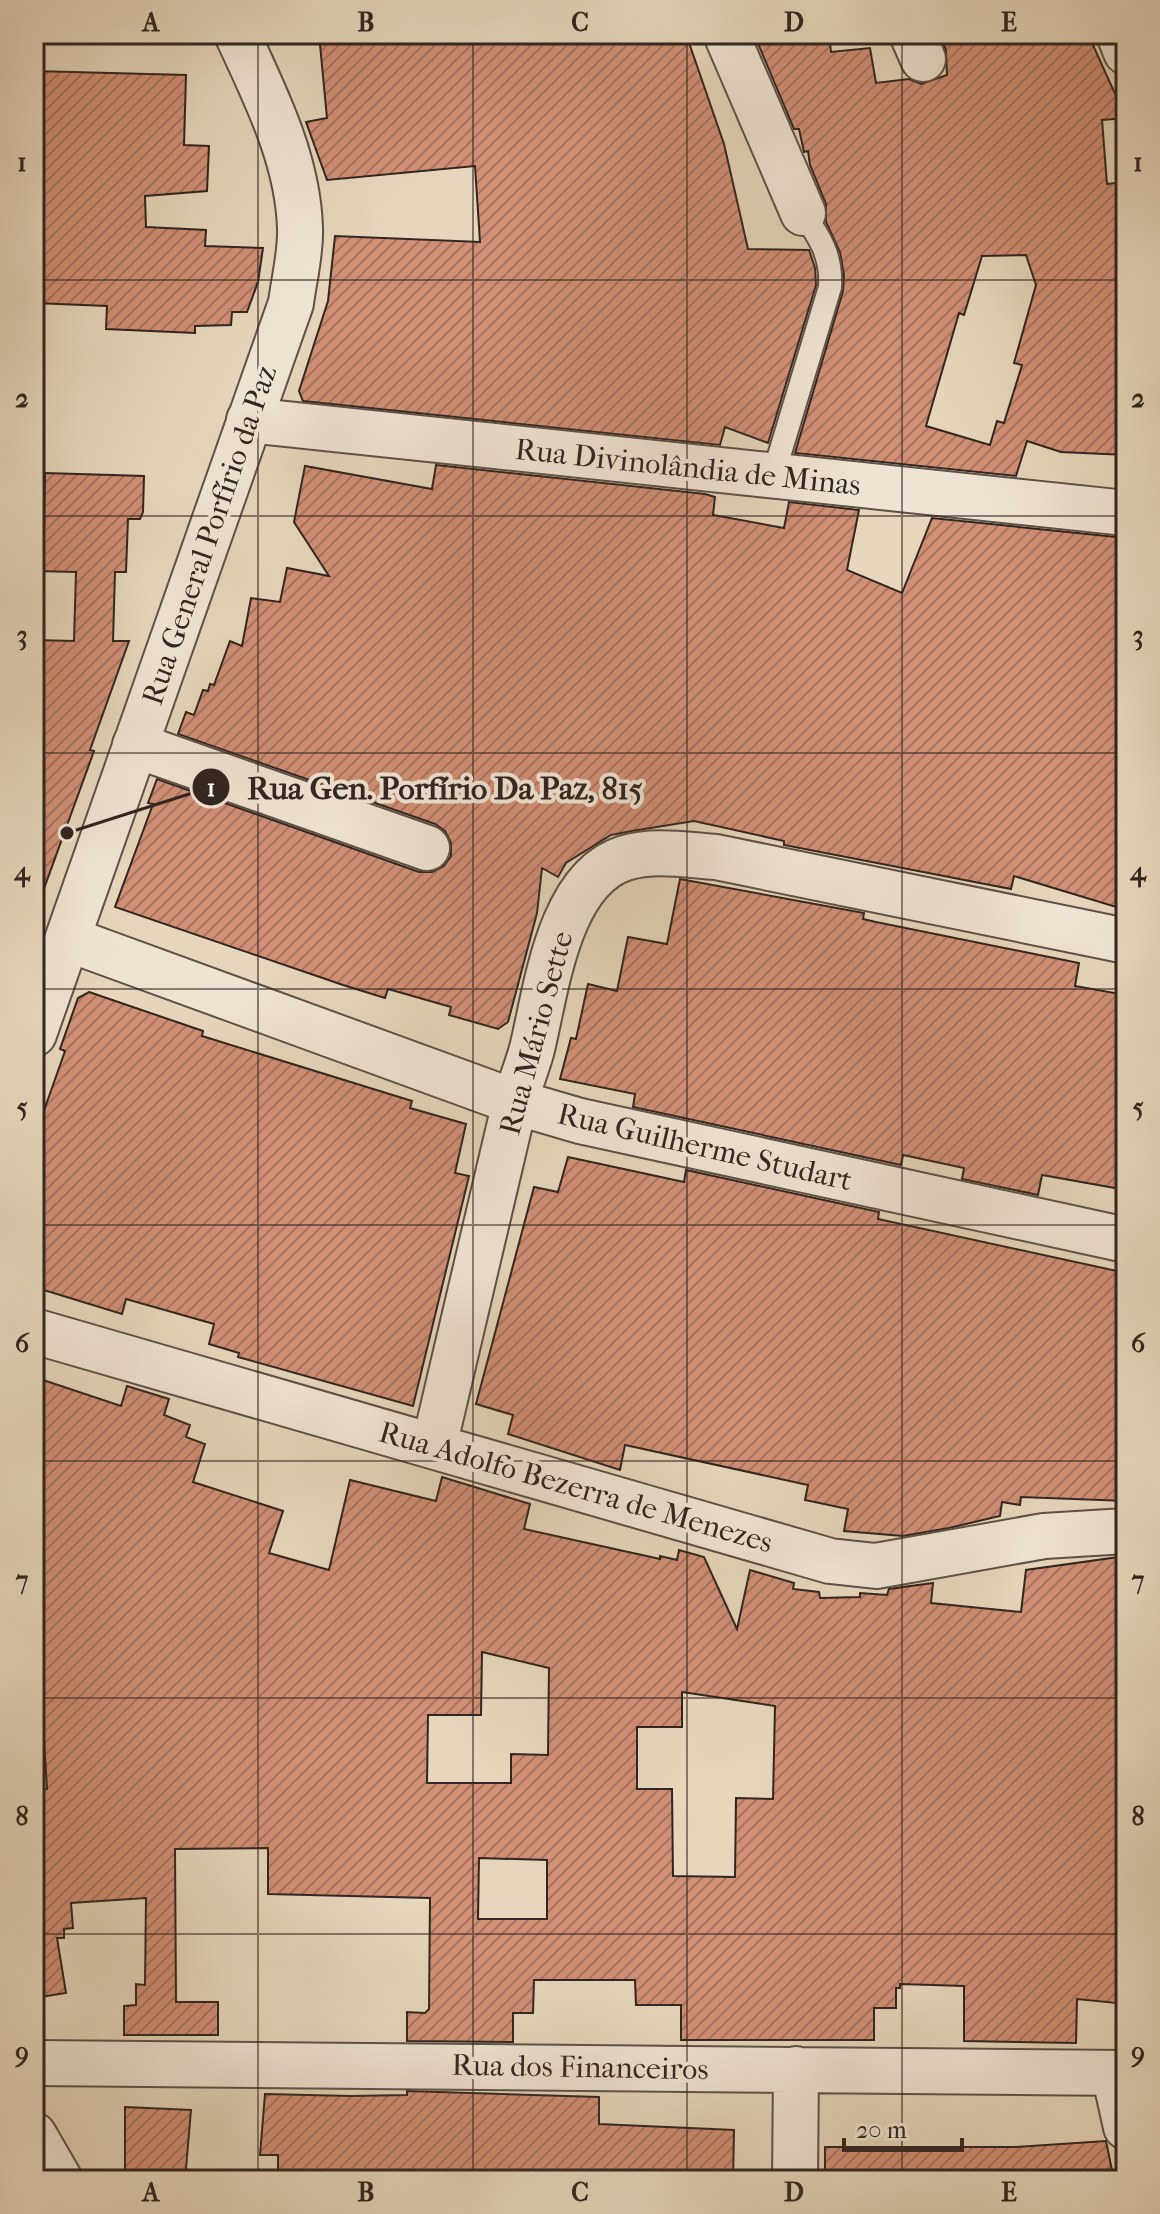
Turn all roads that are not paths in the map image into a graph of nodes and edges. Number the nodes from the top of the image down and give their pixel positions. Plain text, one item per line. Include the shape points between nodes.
1 (237, 34) edge
2 (726, 34) edge
3 (1119, 34) edge
4 (1126, 52) edge
5 (803, 213) joint
6 (249, 420) junction
7 (773, 476) junction
8 (1126, 513) edge
9 (135, 745) junction
10 (427, 848) dead end
11 (68, 939) junction
12 (1126, 941) edge
13 (34, 1034) edge
14 (515, 1102) junction
15 (1126, 1240) edge
16 (34, 1331) edge
17 (434, 1446) junction
18 (1126, 1531) edge
19 (34, 2063) edge
20 (796, 2069) junction
21 (1120, 2073) edge
22 (1126, 2127) edge
23 (34, 2135) edge
24 (60, 2180) edge
25 (795, 2180) edge

1 - 6 street, Rua General Porfírio da Paz via 288,152 301,233 291,303
2 - 5 street
3 - 4 street
5 - 7 lane via 825,245 830,287
6 - 7 street, Rua Divinolândia de Minas
6 - 9 street, Rua General Porfírio da Paz
7 - 8 street, Rua Divinolândia de Minas
9 - 10 street
9 - 11 street, Rua General Porfírio da Paz
11 - 13 street, Rua General Porfírio da Paz
11 - 14 street, Rua Guilherme Studart
12 - 14 street, Rua Mário Sette via 716,857 669,853 624,858 597,874 571,909
14 - 15 street, Rua Guilherme Studart via 580,1121
14 - 17 street, Rua Mário Sette
16 - 17 street, Rua Adolfo Bezerra de Menezes
17 - 18 street, Rua Adolfo Bezerra de Menezes via 830,1561 876,1566 1044,1536
19 - 20 street, Rua dos Financeiros
20 - 21 street, Rua dos Financeiros
20 - 25 street
21 - 22 street
23 - 24 street

